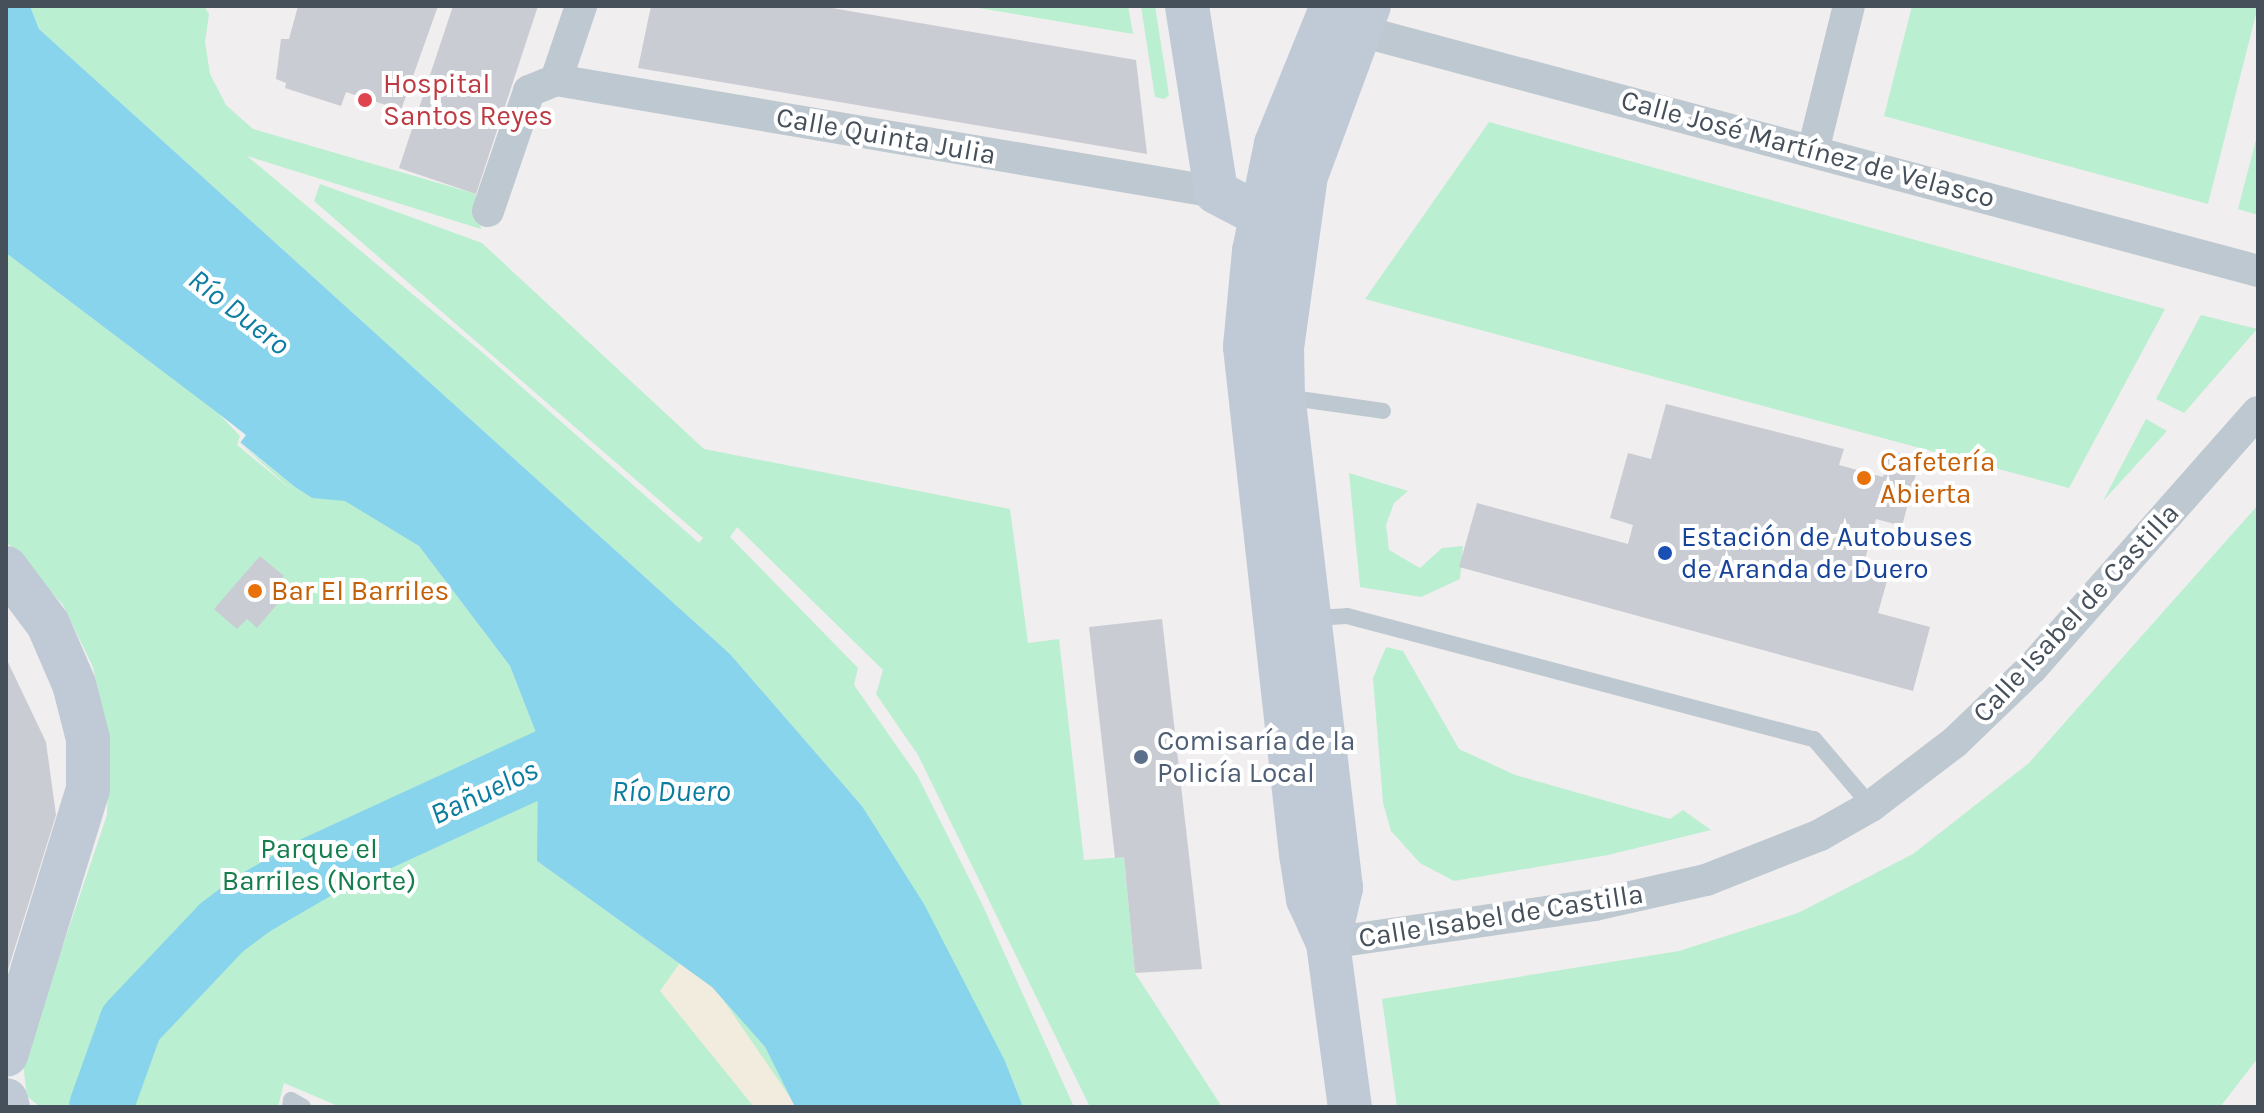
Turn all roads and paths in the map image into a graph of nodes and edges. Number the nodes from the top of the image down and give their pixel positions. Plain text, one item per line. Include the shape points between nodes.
1 (581, 6) edge
2 (1187, 6) edge
3 (1849, 6) edge
4 (1353, 14) edge
5 (556, 80) junction
6 (1813, 151) junction
7 (1216, 192) junction
8 (488, 211) dead end
9 (1260, 215) junction
10 (2258, 271) edge
11 (1283, 397) junction
12 (1383, 411) dead end
13 (2258, 412) edge
14 (6, 568) edge
15 (1309, 618) junction
16 (1871, 806) junction
17 (1328, 943) junction
18 (6, 1055) edge
19 (6, 1100) edge
20 (8, 1107) edge
21 (290, 1107) edge
22 (303, 1107) edge
23 (1350, 1107) edge

1 - 5 street
2 - 7 street
3 - 6 street
4 - 6 street, Calle José Martínez de Velasco
4 - 9 street via 1276,144
4 - 11 street via 1295,229 1282,348
5 - 7 street, Calle Quinta Julia
5 - 8 street via 529,91
6 - 10 street, Calle José Martínez de Velasco
7 - 9 street
9 - 17 street via 1245,347 1248,410 1275,600 1303,869 1308,899
11 - 12 lane
11 - 15 street
13 - 16 street, Calle Isabel de Castilla via 2032,668 1955,742
14 - 18 street via 48,624 74,684 88,739 88,789
15 - 16 lane via 1347,616 1814,739
15 - 17 street via 1341,888
16 - 17 street, Calle Isabel de Castilla via 1820,835 1706,880 1595,905
17 - 23 street
19 - 20 street
21 - 22 lane via 291,1100

